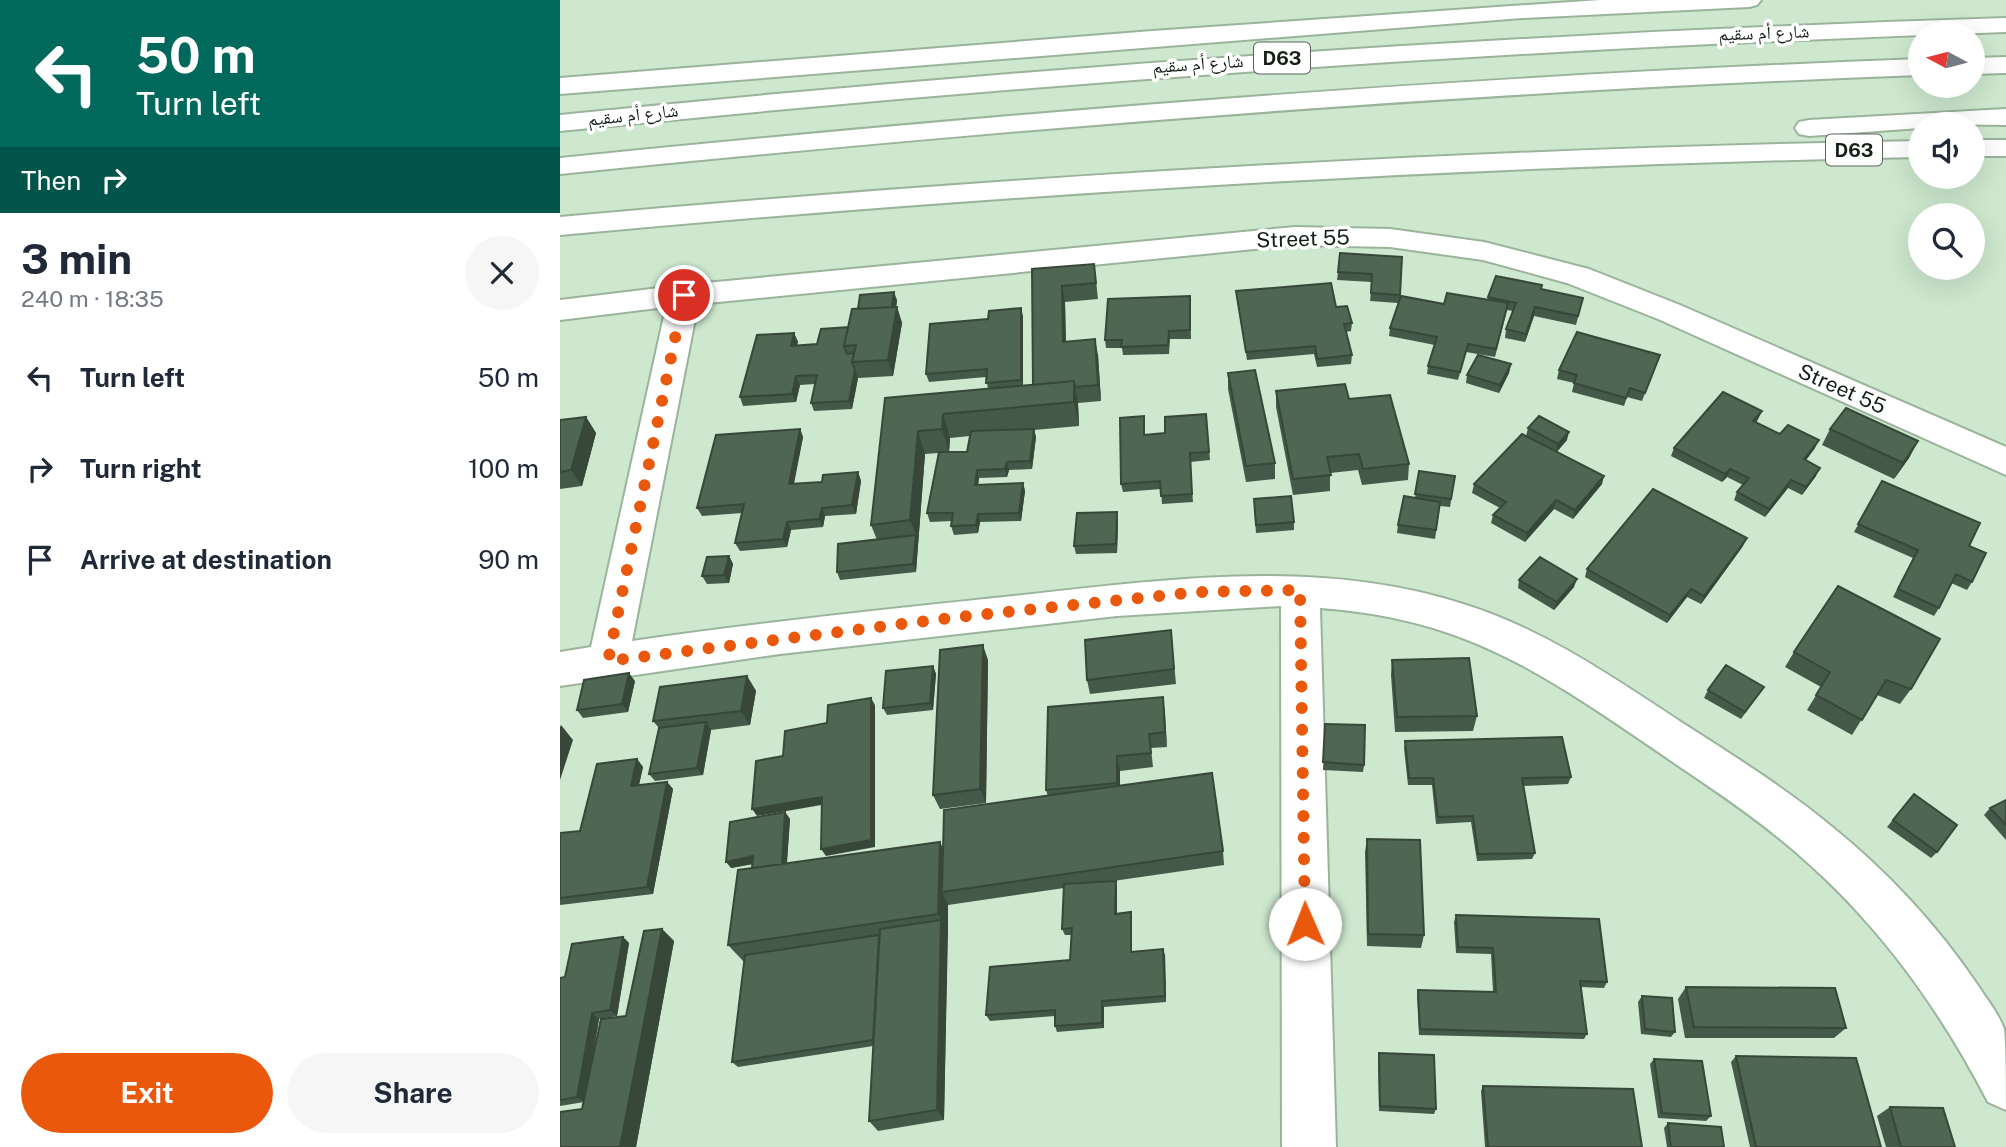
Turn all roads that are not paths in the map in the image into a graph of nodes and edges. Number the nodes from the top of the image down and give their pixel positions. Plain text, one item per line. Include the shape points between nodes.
1 (1749, 0) edge
2 (2006, 25) edge
3 (2006, 65) edge
4 (1985, 66) edge
5 (1908, 67) edge
6 (560, 86) edge
7 (2006, 117) edge
8 (560, 123) edge
9 (1985, 148) edge
10 (2006, 148) edge
11 (1908, 149) edge
12 (1787, 151) junction
13 (1673, 153) junction
14 (1908, 163) edge
15 (560, 166) edge
16 (1985, 166) edge
17 (2006, 166) edge
18 (560, 226) edge
19 (684, 295) junction
20 (560, 310) edge
21 (2006, 462) edge
22 (1300, 590) junction
23 (608, 661) junction
24 (560, 669) edge
25 (2006, 1084) edge
26 (1309, 1147) edge

1 - 6 main road, شارع أم سقيم / D63 via 1522,11
2 - 8 main road, شارع أم سقيم / D63 via 1716,34 1335,54 912,88
3 - 4 main road
5 - 15 main road, شارع أم سقيم / D63 via 1340,96
7 - 13 main road via 1846,124 1758,135
9 - 10 main road
11 - 12 main road, D63
12 - 13 main road, D63
12 - 14 main road
13 - 18 main road, D63 via 1073,183
16 - 17 main road
19 - 20 main road, Street 55
19 - 21 main road, Street 55 via 1295,236 1390,238 1484,251 1578,276
19 - 23 main road
22 - 23 main road via 1197,592
22 - 25 main road via 1409,604 1515,642 1762,796 1825,845 1885,904 1940,972
22 - 26 main road
23 - 24 main road

